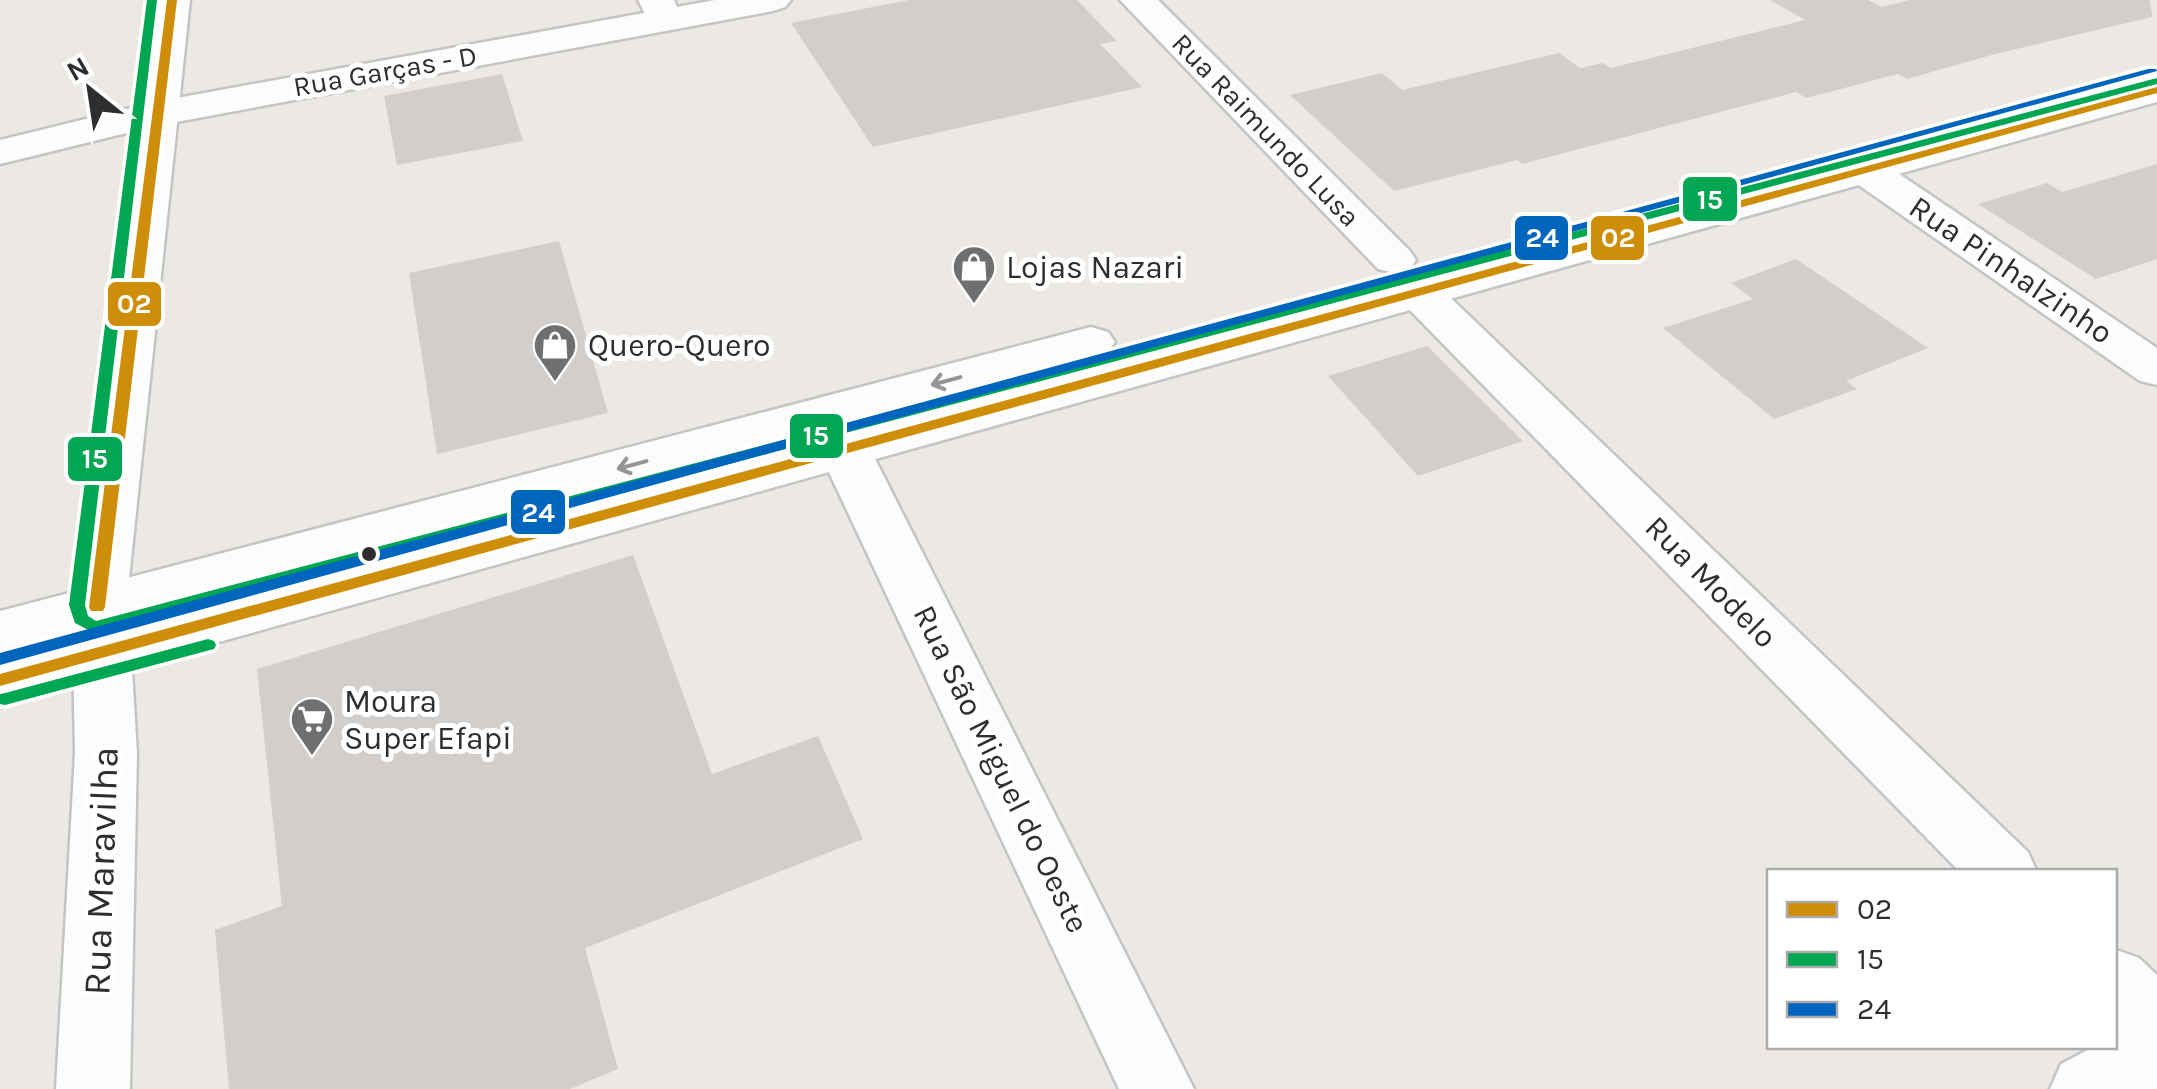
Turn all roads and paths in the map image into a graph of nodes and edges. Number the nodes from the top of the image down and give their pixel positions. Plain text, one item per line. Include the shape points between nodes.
1 (773, 0) edge
2 (1138, 0) edge
3 (165, 10) edge
4 (660, 10) edge
5 (2157, 60) edge
6 (2157, 90) edge
7 (155, 114) junction
8 (0, 152) edge
9 (1865, 170) junction
10 (1406, 276) junction
11 (2157, 370) edge
12 (844, 449) junction
13 (100, 630) junction
14 (0, 633) edge
15 (0, 680) edge
16 (2001, 869) edge
17 (2117, 984) edge
18 (2157, 1023) edge
19 (2157, 1053) edge
20 (93, 1089) edge
21 (1157, 1089) edge
22 (2087, 1089) edge

1 - 4 street, Rua Garças - D
2 - 10 street, Rua Raimundo Lusa
3 - 7 street, Rua Maravilha
4 - 7 street, Rua Garças - D
5 - 10 street
6 - 9 street
7 - 8 street, Rua Garças - D
7 - 13 street, Rua Maravilha
9 - 10 street
9 - 11 street, Rua Pinhalzinho
10 - 12 street
10 -> 13 street
10 - 16 street, Rua Modelo
12 - 13 street
12 - 21 street, Rua São Miguel do Oeste
13 - 14 street
13 - 15 street
13 - 20 street, Rua Maravilha via 106,754
17 - 18 street
19 - 22 street

